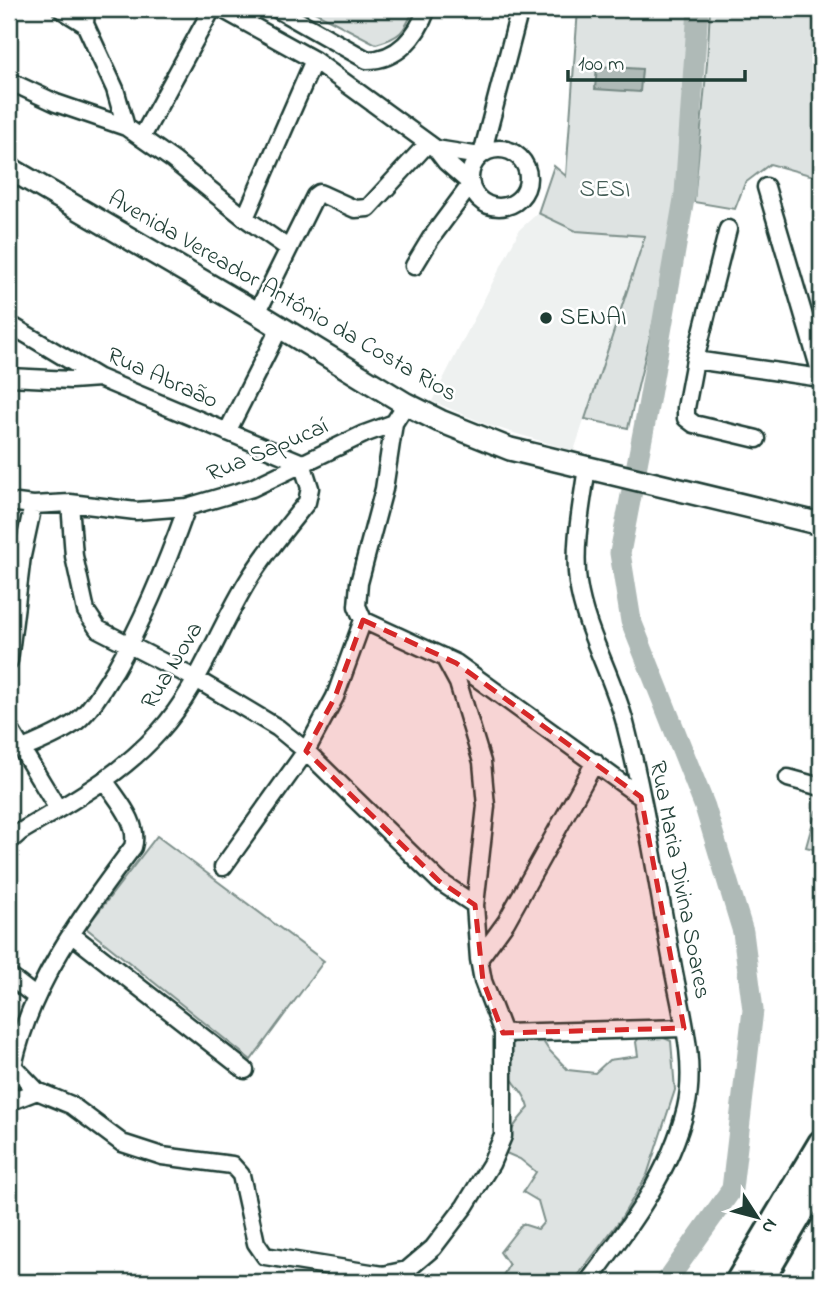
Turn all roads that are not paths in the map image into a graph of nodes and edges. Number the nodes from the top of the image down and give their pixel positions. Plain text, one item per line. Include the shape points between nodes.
1 (61, 9) edge
2 (223, 9) edge
3 (277, 9) edge
4 (427, 9) edge
5 (520, 9) edge
6 (86, 16) edge
7 (314, 60) junction
8 (9, 81) edge
9 (126, 127) junction
10 (142, 137) junction
11 (432, 146) junction
12 (481, 155) junction
13 (9, 168) edge
14 (470, 184) junction
15 (766, 187) dead end
16 (245, 218) junction
17 (728, 229) dead end
18 (288, 248) junction
19 (415, 266) dead end
20 (257, 313) junction
21 (9, 324) edge
22 (280, 327) junction
23 (695, 360) junction
24 (821, 376) edge
25 (9, 377) edge
26 (99, 378) junction
27 (406, 404) junction
28 (394, 423) junction
29 (227, 432) junction
30 (757, 439) dead end
31 (302, 463) junction
32 (594, 469) junction
33 (9, 502) edge
34 (70, 503) junction
35 (33, 505) junction
36 (187, 507) junction
37 (821, 524) edge
38 (363, 620) junction
39 (128, 647) junction
40 (444, 657) junction
41 (9, 661) edge
42 (196, 679) junction
43 (9, 728) edge
44 (23, 750) junction
45 (306, 751) junction
46 (595, 762) junction
47 (788, 778) dead end
48 (105, 781) junction
49 (821, 787) edge
50 (641, 797) junction
51 (58, 809) junction
52 (9, 842) edge
53 (223, 867) dead end
54 (475, 905) junction
55 (71, 934) junction
56 (478, 959) junction
57 (9, 975) edge
58 (36, 997) junction
59 (684, 1028) junction
60 (503, 1033) junction
61 (13, 1066) junction
62 (245, 1070) dead end
63 (9, 1089) edge
64 (37, 1091) junction
65 (9, 1102) edge
66 (821, 1143) edge
67 (821, 1178) edge
68 (588, 1282) edge
69 (738, 1282) edge
70 (760, 1282) edge

1 - 6 street
2 - 7 street
2 - 10 street
3 - 4 street via 367,61 388,57 408,43
5 - 12 street
6 - 9 street
7 - 11 street
7 - 16 street
8 - 9 street
9 - 10 street
10 - 16 street
11 - 12 street
11 - 14 street
11 - 18 street via 368,208 355,209 319,193
12 - 14 street
12 - 14 street via 500,149 517,155 528,170 527,188 515,203 497,207 480,200
13 - 20 main road, Avenida Vereador Antônio da Costa Rios
14 - 19 street
15 - 24 street
16 - 18 street
17 - 23 street
18 - 20 street
20 - 22 main road, Avenida Vereador Antônio da Costa Rios
21 - 26 street, Rua Abraão
22 - 27 main road, Avenida Vereador Antônio da Costa Rios
22 - 29 street
23 - 24 street
23 - 30 street via 688,421
25 - 26 street
26 - 29 street, Rua Abraão
27 - 28 street
27 - 32 main road, Avenida Vereador Antônio da Costa Rios via 510,449
28 - 31 street, Rua Sapucaí
28 - 38 street via 384,489 359,583 357,606
29 - 31 street, Rua Abraão
31 - 36 street, Rua Sapucaí via 252,488
31 - 42 street, Rua Nova via 310,488 307,502 248,580
32 - 37 main road, Avenida Vereador Antônio da Costa Rios
32 - 50 street, Rua Maria Divina Soares via 577,548 578,582 624,721
33 - 35 street, Rua Sapucaí
34 - 35 street, Rua Sapucaí
34 - 36 street, Rua Sapucaí via 136,511
34 - 39 street via 74,556 86,611 98,629
35 - 41 street
36 - 39 street via 164,572
38 - 40 street
38 - 45 street via 335,697
39 - 42 street
39 - 44 street via 102,692 78,720
40 - 46 street
40 - 54 street via 458,683 482,762 486,806
42 - 45 street via 278,728
42 - 48 street, Rua Nova via 161,730
43 - 44 street
44 - 51 street
45 - 53 street
45 - 54 street via 439,881
46 - 50 street
46 - 56 street via 506,922
47 - 49 street
48 - 51 street, Rua Nova
48 - 55 street via 132,823 135,838
50 - 59 street, Rua Maria Divina Soares
51 - 52 street, Rua Nova
54 - 56 street
55 - 58 street
55 - 62 street
56 - 60 street
57 - 58 street
58 - 61 street
59 - 60 street
59 - 68 street, Rua Maria Divina Soares via 690,1071 677,1138 628,1228
60 - 64 street via 505,1122 500,1148 465,1206 419,1261 407,1270 383,1275 265,1256 256,1243 241,1175 232,1166 136,1149 71,1105
61 - 63 street
61 - 64 street
64 - 65 street
66 - 69 highway
67 - 70 highway

